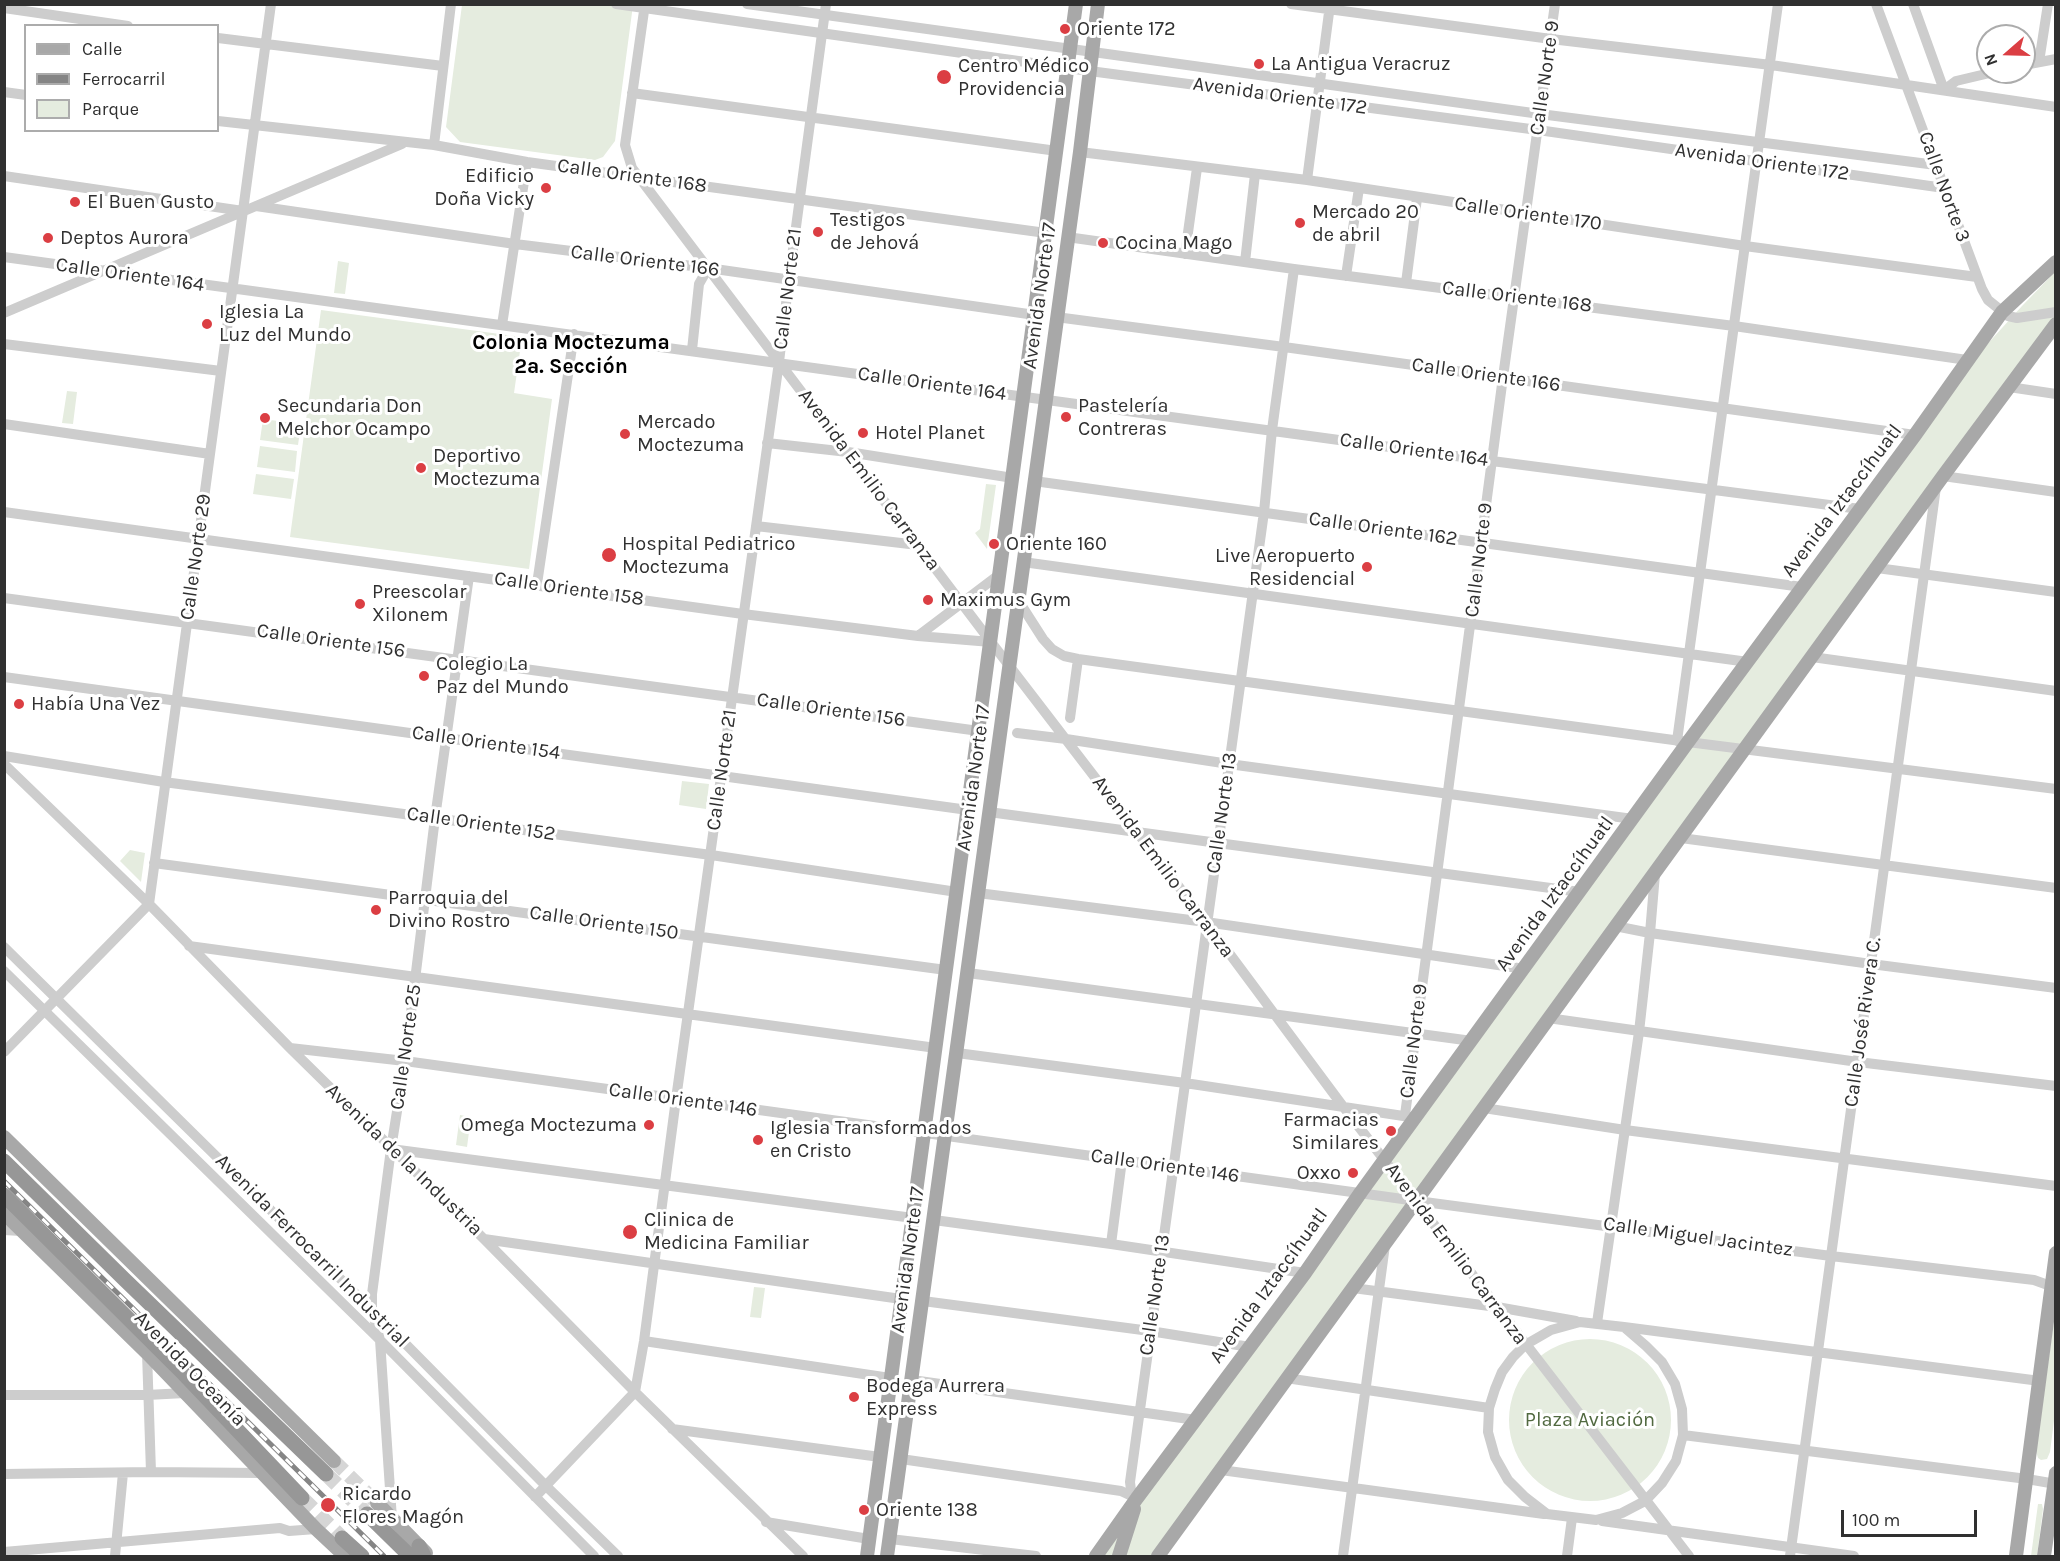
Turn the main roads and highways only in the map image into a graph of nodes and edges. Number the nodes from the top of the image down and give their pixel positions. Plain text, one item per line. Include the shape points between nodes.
1 (1076, 4) edge
2 (1098, 4) edge
3 (2055, 262) edge
4 (2055, 324) edge
5 (4, 1137) edge
6 (4, 1161) edge
7 (4, 1195) edge
8 (4, 1213) edge
9 (2055, 1253) edge
10 (2053, 1281) edge
11 (330, 1468) joint
12 (2055, 1480) edge
13 (302, 1498) tunnel mouth
14 (1137, 1498) junction
15 (372, 1509) joint
16 (342, 1538) tunnel mouth
17 (420, 1554) edge
18 (345, 1557) edge
19 (362, 1557) edge
20 (867, 1557) edge
21 (887, 1557) edge
22 (1096, 1557) edge
23 (1119, 1557) edge
24 (1158, 1557) edge
25 (2016, 1557) edge
26 (2044, 1557) edge

1 - 20 main road, Avenida Norte 17
2 - 21 main road, Avenida Norte 17
3 - 14 main road, Avenida Iztaccíhuatl via 2002,312 1748,662 1683,742 1525,969 1410,1117 1305,1273
4 - 24 main road
5 - 11 main road, Avenida Oceanía
6 - 11 highway, Avenida Oceanía via 124,1279
7 - 13 highway, Avenida Oceanía
8 - 18 main road, Avenida Oceanía
9 - 10 main road
10 - 25 main road
12 - 26 main road
14 - 22 main road, Avenida Iztaccíhuatl
14 - 23 main road
15 - 17 highway
15 - 17 main road via 392,1519
16 - 19 highway

